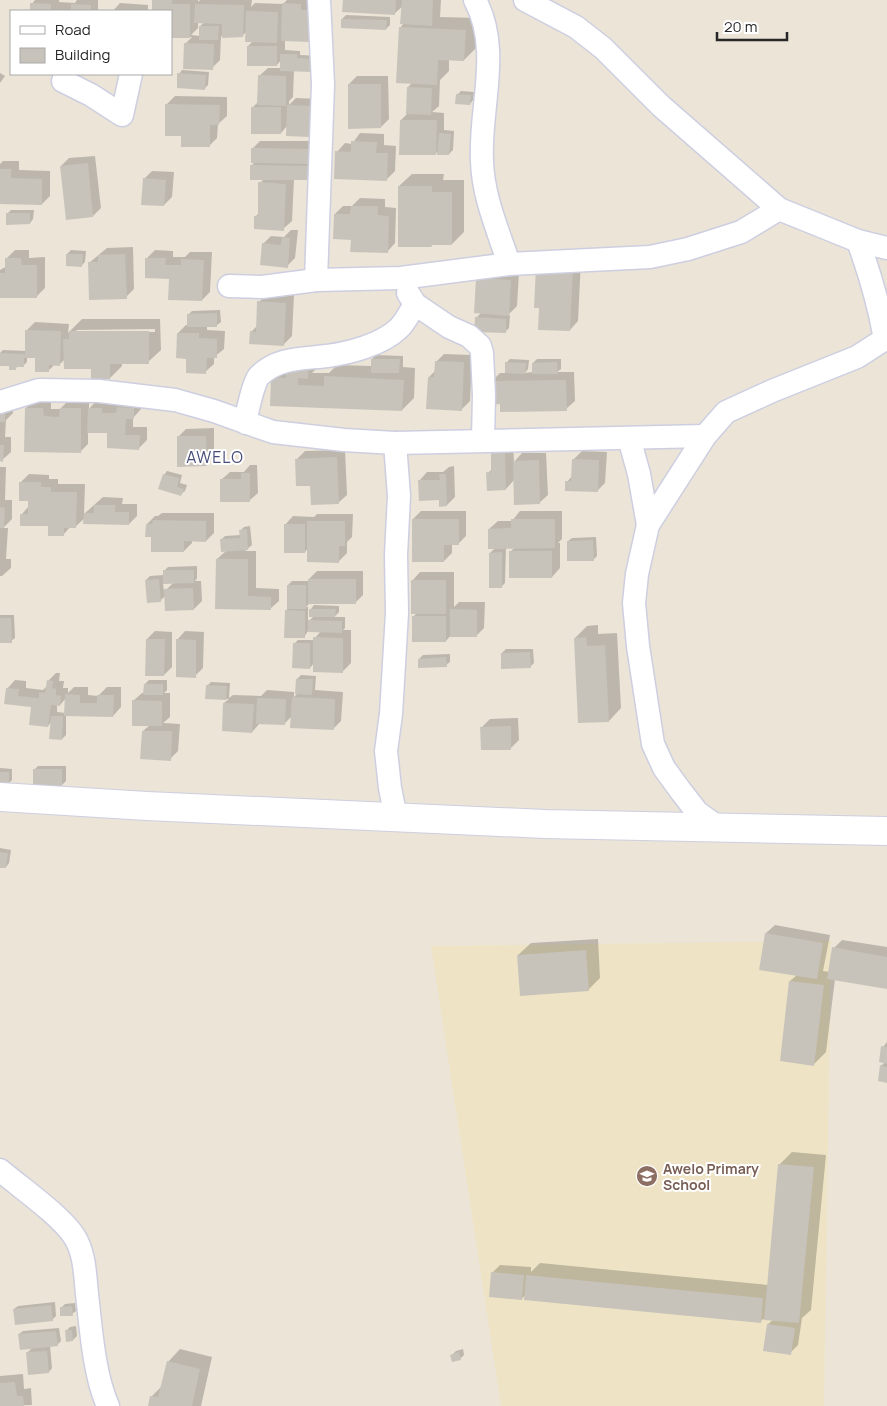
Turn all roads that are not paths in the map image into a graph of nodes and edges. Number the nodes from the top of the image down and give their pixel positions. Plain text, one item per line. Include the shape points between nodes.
1 (319, 0) edge
2 (475, 0) edge
3 (525, 0) edge
4 (131, 75) edge
5 (63, 81) dead end
6 (779, 209) junction
7 (858, 241) junction
8 (887, 248) edge
9 (509, 264) junction
10 (401, 278) junction
11 (316, 280) junction
12 (229, 286) dead end
13 (416, 304) junction
14 (886, 340) edge
15 (0, 402) edge
16 (246, 423) junction
17 (705, 436) junction
18 (628, 438) junction
19 (483, 440) junction
20 (395, 443) junction
21 (648, 526) junction
22 (0, 797) edge
23 (396, 818) junction
24 (718, 828) junction
25 (887, 831) edge
26 (0, 1170) edge
27 (108, 1406) edge

1 - 11 street via 323,84
2 - 9 street via 485,27 488,60 483,128 486,197
3 - 6 street via 576,27 603,48 661,106
4 - 5 street via 122,115
6 - 7 street
6 - 9 street via 741,232 666,255
7 - 8 street
7 - 14 street via 873,282
9 - 10 street
10 - 11 street
10 - 13 street
11 - 12 street
13 - 16 street via 398,329 361,349 288,359 271,367 258,377
13 - 19 street via 480,346
14 - 17 street via 838,366 726,412
15 - 16 street via 39,390 99,391 175,400
16 - 20 street via 273,432
17 - 18 street
17 - 21 street
18 - 19 street
18 - 21 street via 639,474
19 - 20 street
20 - 23 street via 400,496 396,554 397,613 386,751
21 - 24 street via 638,566 634,603 653,744 664,768 697,812
22 - 23 street
23 - 24 street
24 - 25 street
26 - 27 street via 60,1220 74,1236 83,1257 92,1337 102,1393

